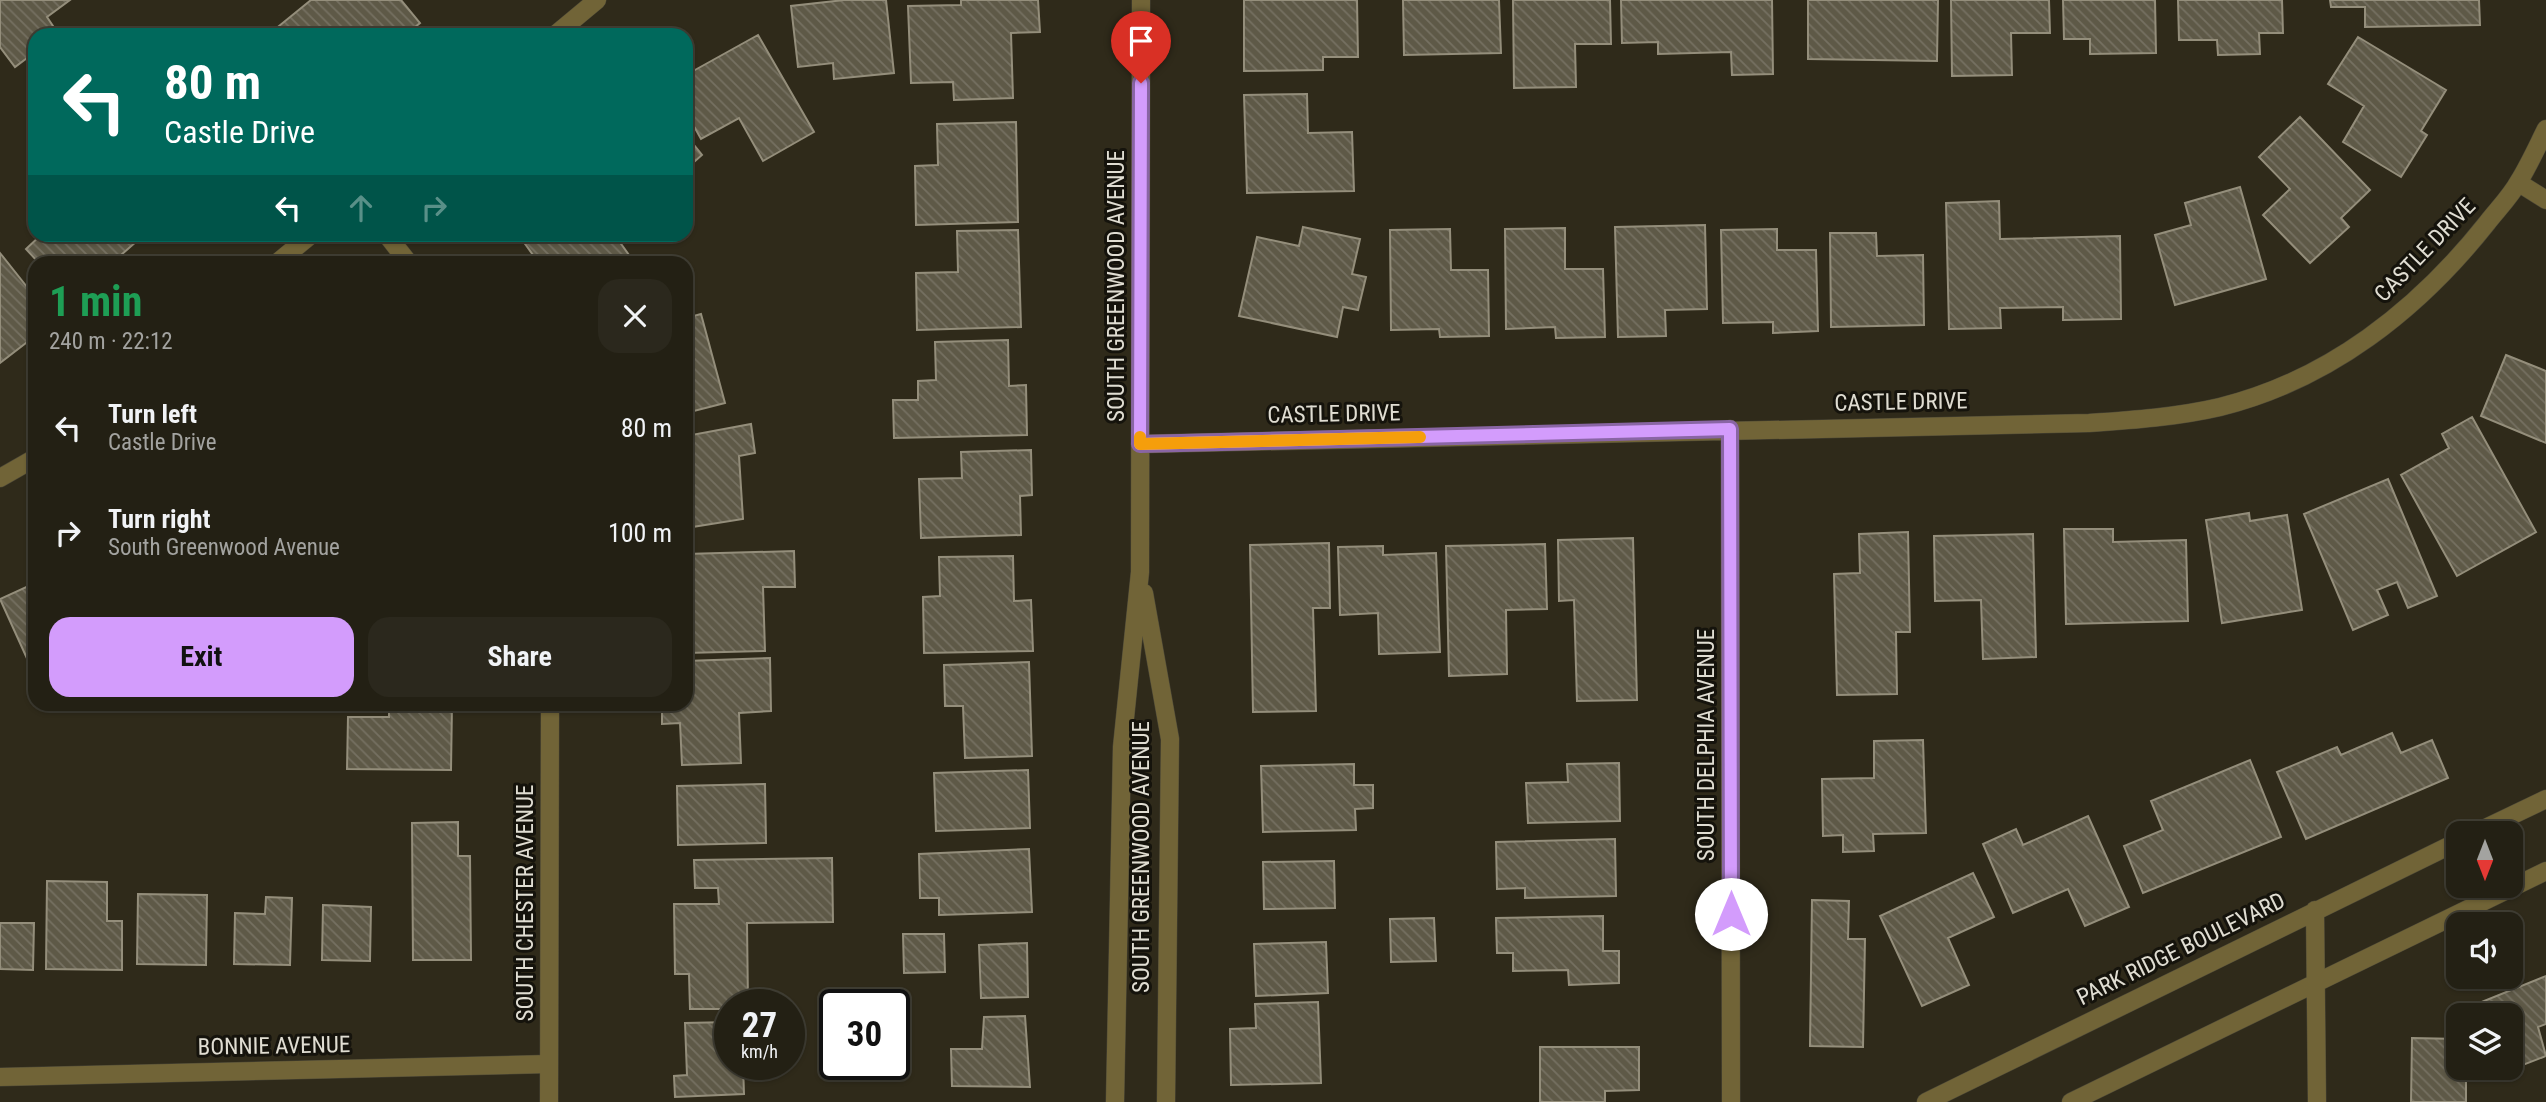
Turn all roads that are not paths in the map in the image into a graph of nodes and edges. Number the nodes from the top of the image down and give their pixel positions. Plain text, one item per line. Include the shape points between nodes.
1 (597, 0) edge
2 (1141, 0) edge
3 (563, 28) edge
4 (2546, 129) edge
5 (2519, 183) junction
6 (2546, 200) edge
7 (302, 242) edge
8 (392, 242) edge
9 (285, 256) edge
10 (403, 256) edge
11 (1730, 429) junction
12 (1140, 444) junction
13 (28, 462) edge
14 (0, 478) edge
15 (1140, 572) junction
16 (550, 711) edge
17 (2546, 799) edge
18 (2500, 821) edge
19 (2446, 847) edge
20 (2546, 870) edge
21 (2315, 910) junction
22 (2318, 982) junction
23 (549, 1064) junction
24 (0, 1077) edge
25 (549, 1102) edge
26 (1115, 1102) edge
27 (1166, 1102) edge
28 (1731, 1102) edge
29 (1926, 1102) edge
30 (2071, 1102) edge
31 (2317, 1102) edge

1 - 3 street
2 - 12 street, SOUTH GREENWOOD AVENUE
4 - 5 street, CASTLE DRIVE
5 - 6 street
5 - 11 street, CASTLE DRIVE via 2463,253 2377,333 2281,387 2221,406 2161,418 2089,423
7 - 9 street
8 - 10 street
11 - 12 street, CASTLE DRIVE
11 - 28 street, SOUTH DELPHIA AVENUE
12 - 15 street, SOUTH GREENWOOD AVENUE
13 - 14 street
15 - 26 street, SOUTH GREENWOOD AVENUE via 1122,747
15 - 27 street, SOUTH GREENWOOD AVENUE via 1170,739
16 - 23 street, SOUTH CHESTER AVENUE
17 - 18 street
19 - 21 street, PARK RIDGE BOULEVARD
20 - 22 street
21 - 22 street
21 - 29 street, PARK RIDGE BOULEVARD
22 - 30 street
22 - 31 street
23 - 24 street, BONNIE AVENUE
23 - 25 street, SOUTH CHESTER AVENUE

